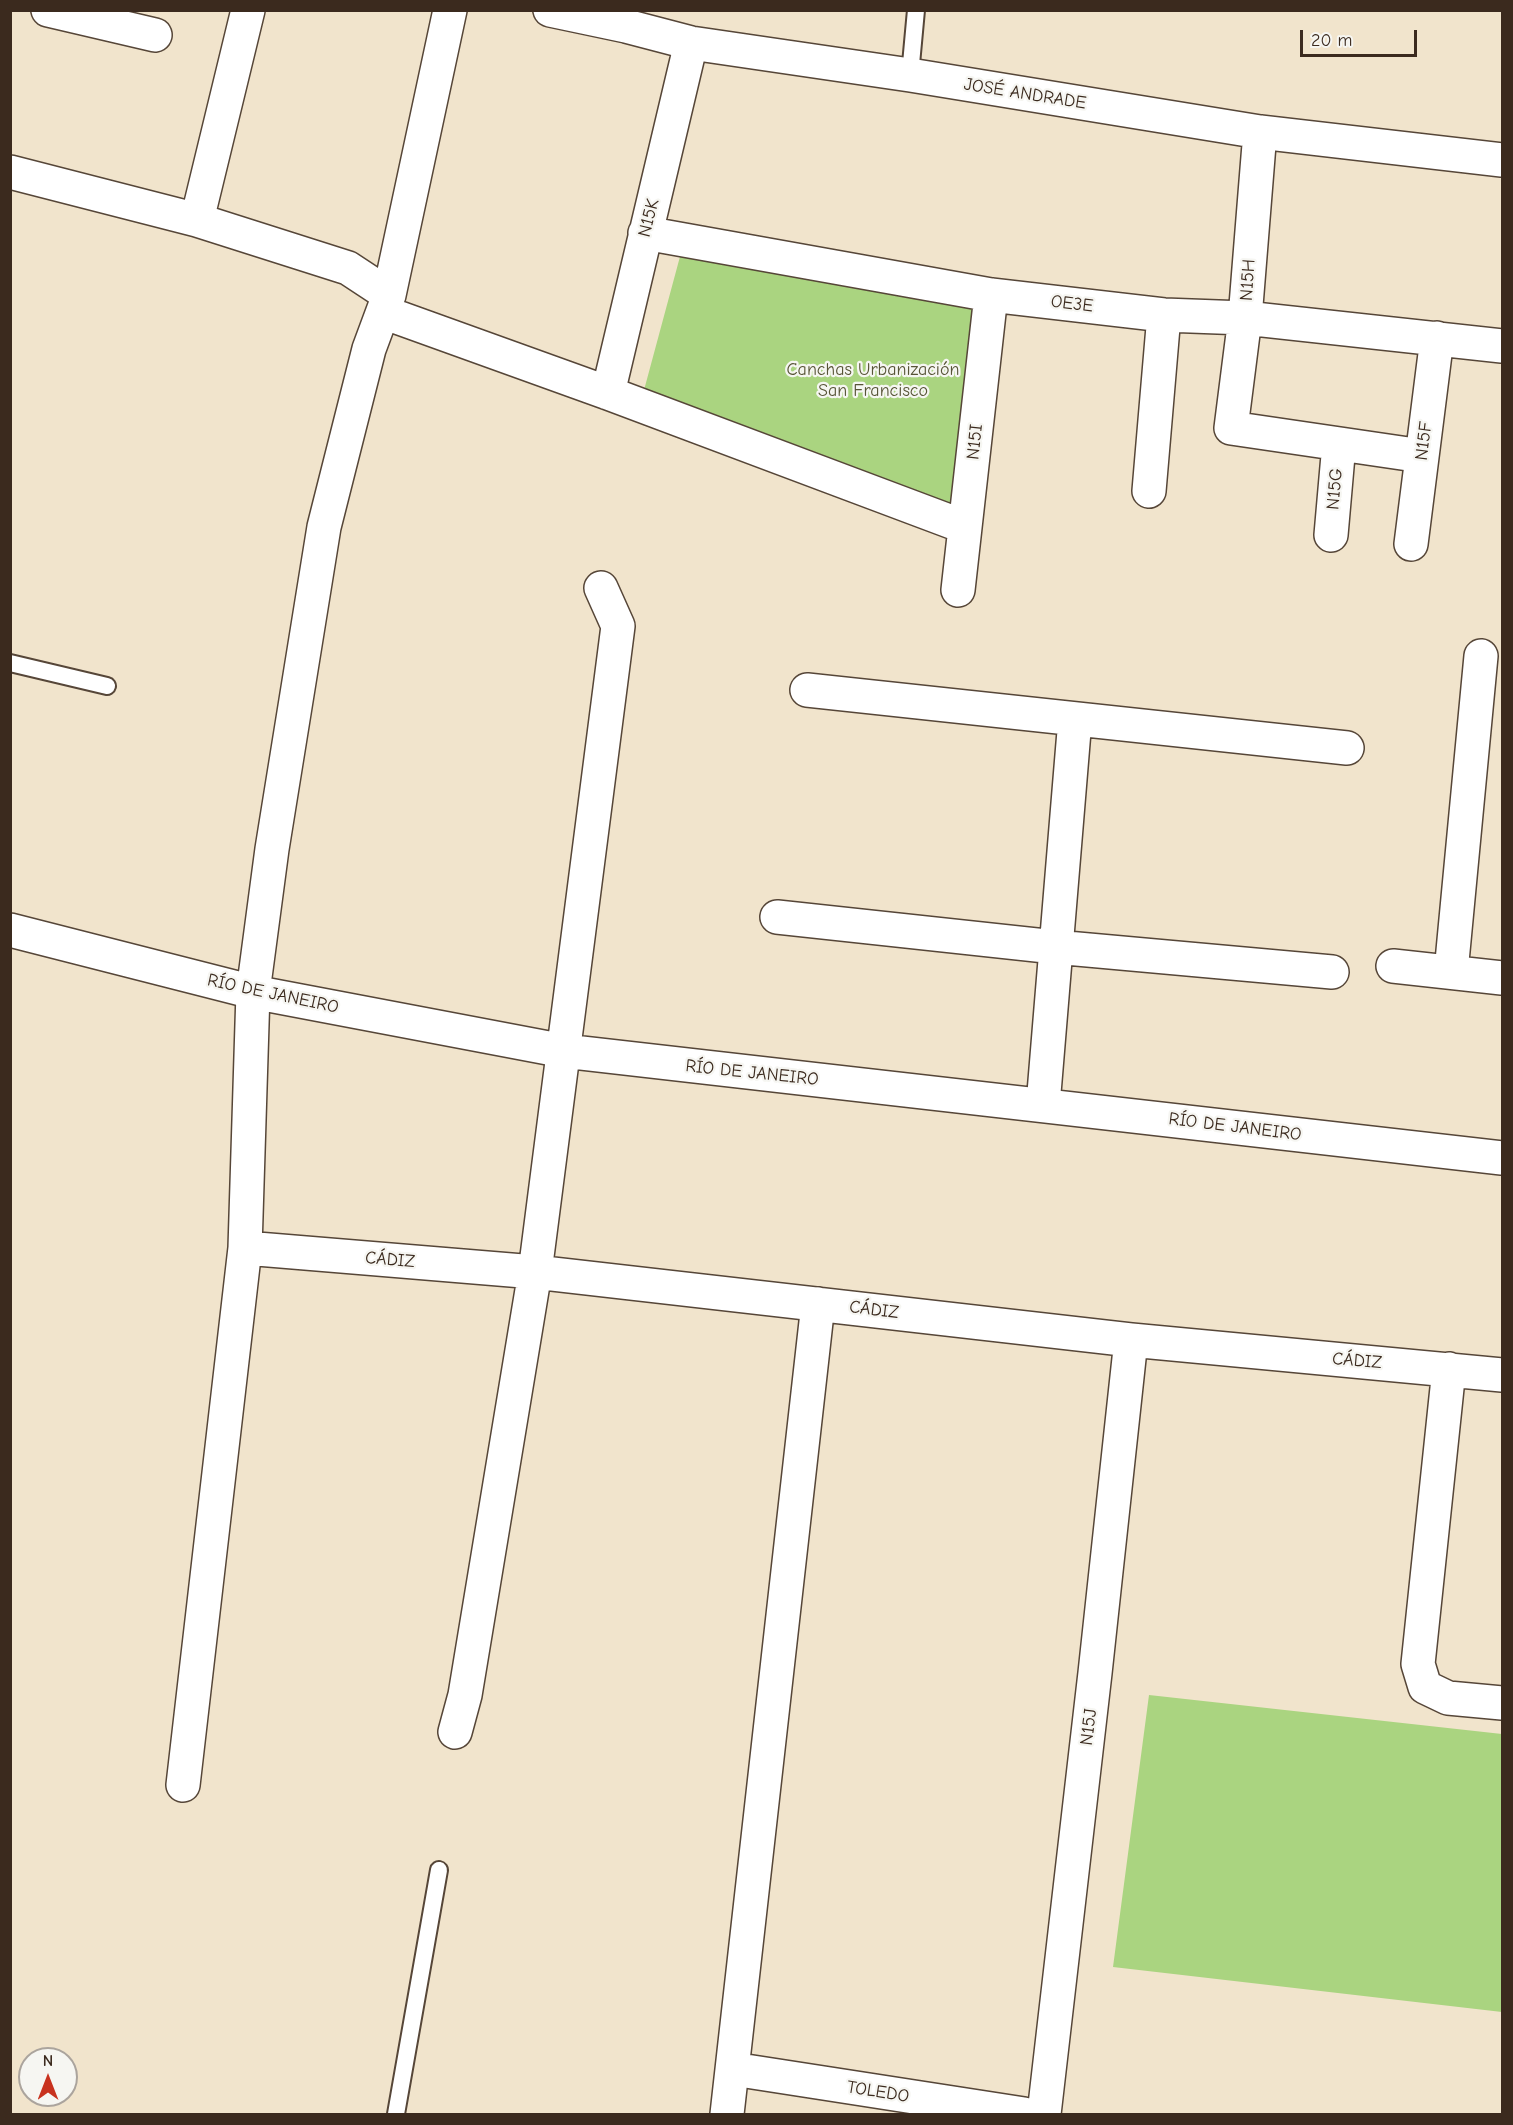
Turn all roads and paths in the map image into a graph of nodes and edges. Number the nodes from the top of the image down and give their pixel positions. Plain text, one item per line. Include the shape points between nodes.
1 (48, 10) edge
2 (248, 10) edge
3 (450, 10) edge
4 (550, 10) edge
5 (916, 10) edge
6 (627, 18) edge
7 (155, 35) dead end
8 (691, 43) junction
9 (910, 75) junction
10 (1260, 132) junction
11 (1503, 160) edge
12 (10, 172) edge
13 (197, 220) junction
14 (645, 233) junction
15 (991, 295) junction
16 (386, 304) junction
17 (1164, 315) junction
18 (1245, 318) junction
19 (1437, 338) junction
20 (1503, 346) edge
21 (608, 393) junction
22 (1339, 444) junction
23 (1422, 456) junction
24 (1149, 491) dead end
25 (965, 527) junction
26 (1331, 535) dead end
27 (1411, 544) dead end
28 (601, 588) dead end
29 (958, 590) dead end
30 (1481, 656) dead end
31 (10, 663) edge
32 (107, 686) dead end
33 (807, 690) dead end
34 (1075, 719) junction
35 (1347, 748) dead end
36 (777, 917) dead end
37 (10, 930) edge
38 (1056, 947) junction
39 (1393, 966) dead end
40 (1332, 972) dead end
41 (1451, 972) junction
42 (1503, 978) edge
43 (252, 992) junction
44 (564, 1051) junction
45 (1042, 1106) junction
46 (1503, 1158) edge
47 (245, 1248) junction
48 (535, 1272) junction
49 (818, 1304) junction
50 (1131, 1340) junction
51 (1449, 1369) junction
52 (1503, 1375) edge
53 (1503, 1704) edge
54 (455, 1732) dead end
55 (183, 1785) dead end
56 (439, 1870) dead end
57 (733, 2069) junction
58 (396, 2115) edge
59 (727, 2115) edge
60 (1024, 2115) edge
61 (1044, 2115) edge

1 - 7 street
2 - 13 street
3 - 16 street
4 - 6 street, JOSÉ ANDRADE
5 - 9 lane
6 - 8 street, JOSÉ ANDRADE
8 - 9 street, JOSÉ ANDRADE
8 - 14 street, N15K
9 - 10 street, JOSÉ ANDRADE
10 - 11 street, JOSÉ ANDRADE
10 - 18 street, N15H
12 - 13 street
13 - 16 street via 348,268
14 - 15 street, OE3E
14 - 21 street, N15K
15 - 17 street, OE3E
15 - 25 street, N15I
16 - 21 street
16 - 43 street via 369,349 324,527
17 - 18 street, OE3E
17 - 24 street
18 - 19 street, OE3E
18 - 22 street, N15H via 1231,428
19 - 20 street, OE3E
19 - 23 street, N15F
21 - 25 street
22 - 23 street
22 - 26 street, N15G
23 - 27 street, N15F
25 - 29 street, N15I
28 - 44 street via 618,626
30 - 41 street
31 - 32 lane
33 - 34 street
34 - 35 street
34 - 38 street
36 - 38 street
37 - 43 street, RÍO DE JANEIRO
38 - 40 street
38 - 45 street
39 - 41 street
41 - 42 street
43 - 44 street, RÍO DE JANEIRO
43 - 47 street
44 - 45 street, RÍO DE JANEIRO
44 - 48 street
45 - 46 street, RÍO DE JANEIRO
47 - 48 street, CÁDIZ
47 - 55 street
48 - 49 street, CÁDIZ
48 - 54 street via 465,1695
49 - 50 street, CÁDIZ
49 - 57 street
50 - 51 street, CÁDIZ
50 - 61 street, N15J
51 - 52 street, CÁDIZ
51 - 53 street via 1418,1664 1425,1687 1448,1698
56 - 58 lane
57 - 59 street
57 - 60 street, TOLEDO

